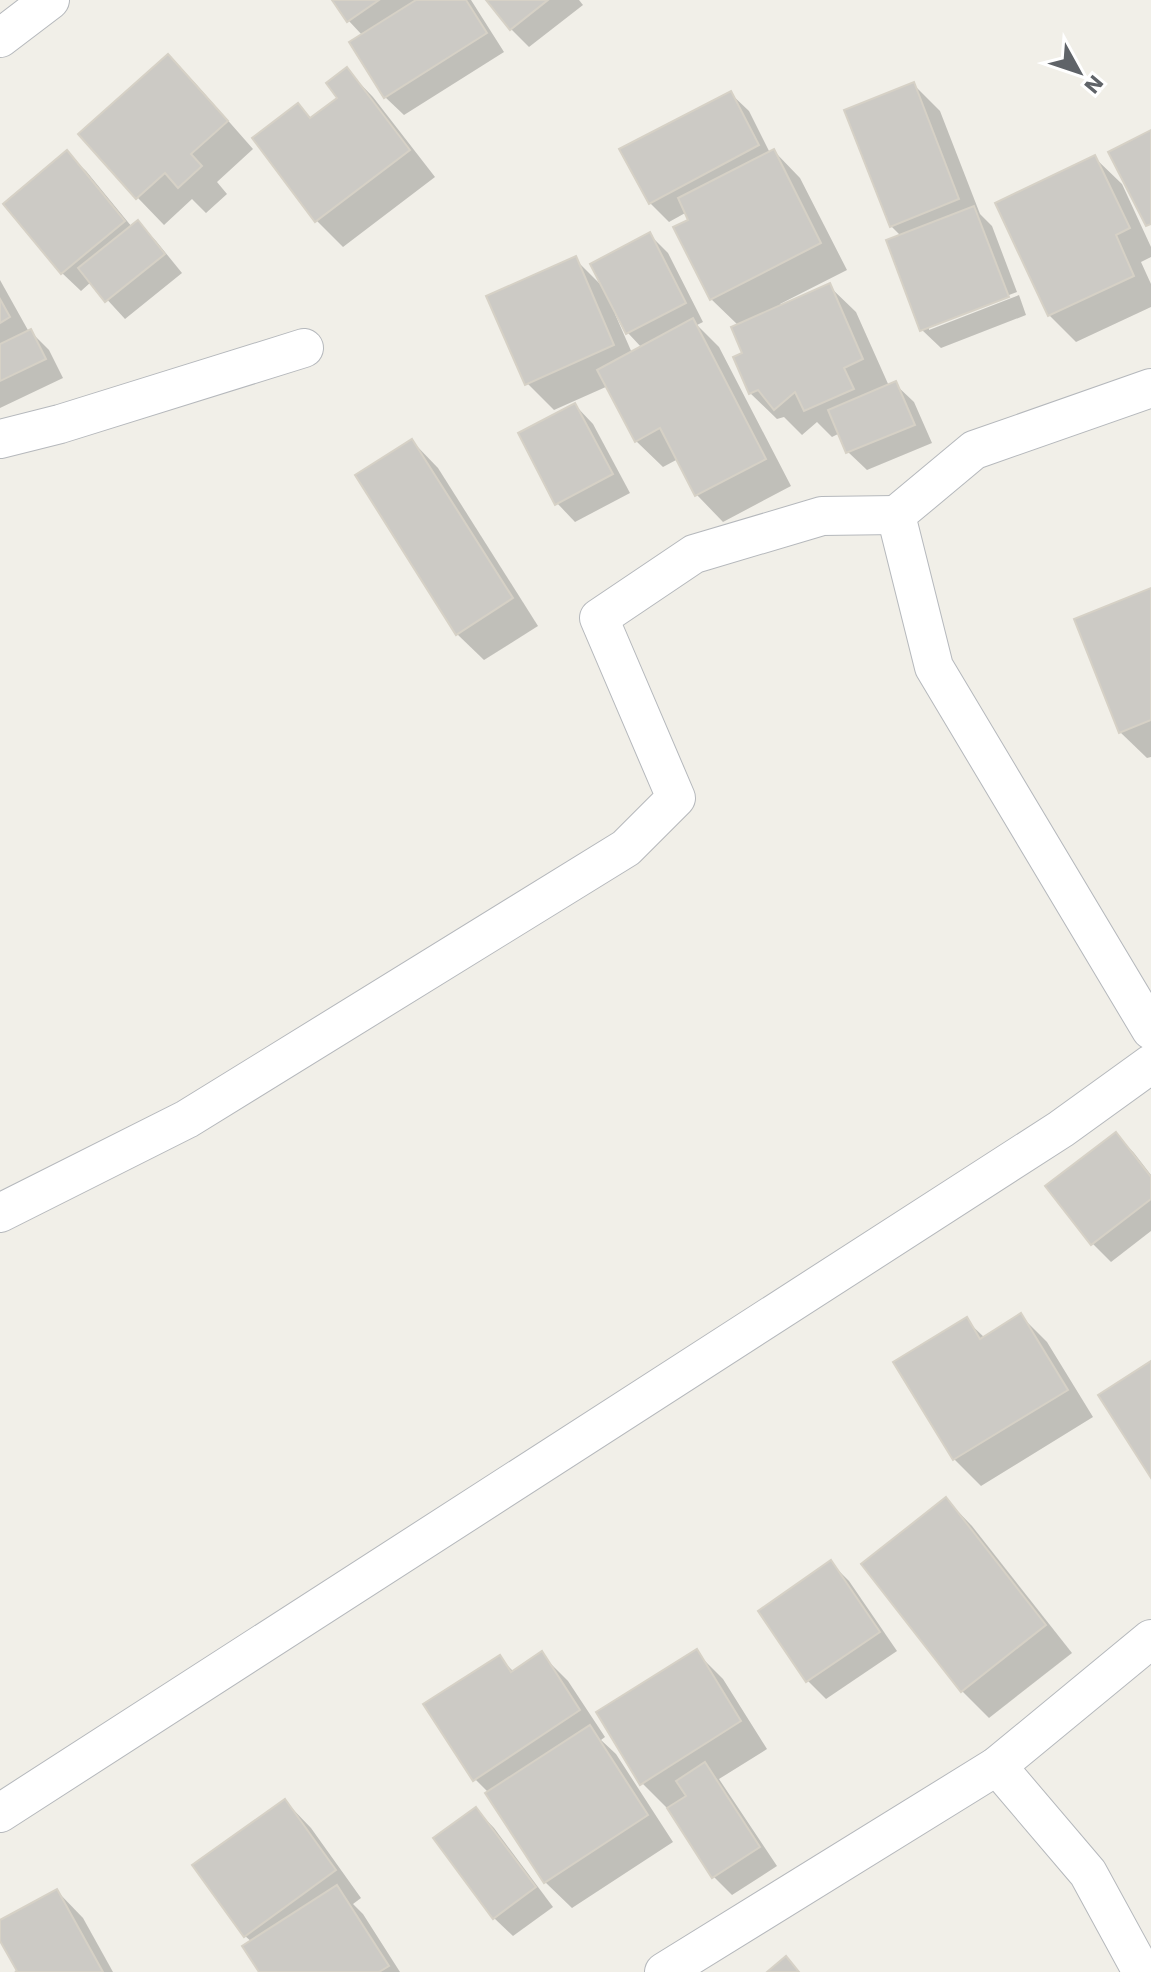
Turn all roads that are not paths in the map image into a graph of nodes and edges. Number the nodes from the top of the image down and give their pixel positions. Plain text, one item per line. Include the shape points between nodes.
1 (50, 0) edge
2 (0, 38) edge
3 (304, 348) dead end
4 (1151, 388) edge
5 (0, 439) edge
6 (896, 515) junction
7 (1151, 1030) edge
8 (1151, 1064) edge
9 (0, 1213) edge
10 (1151, 1639) edge
11 (997, 1766) junction
12 (0, 1813) edge
13 (664, 1972) edge
14 (1142, 1972) edge

1 - 2 street
3 - 5 street
4 - 6 street via 974,450
6 - 7 street via 934,667
6 - 9 street via 822,516 694,554 599,618 676,798 626,848 187,1119
8 - 12 street via 1048,1138
10 - 11 street
11 - 13 street
11 - 14 street via 1088,1873

